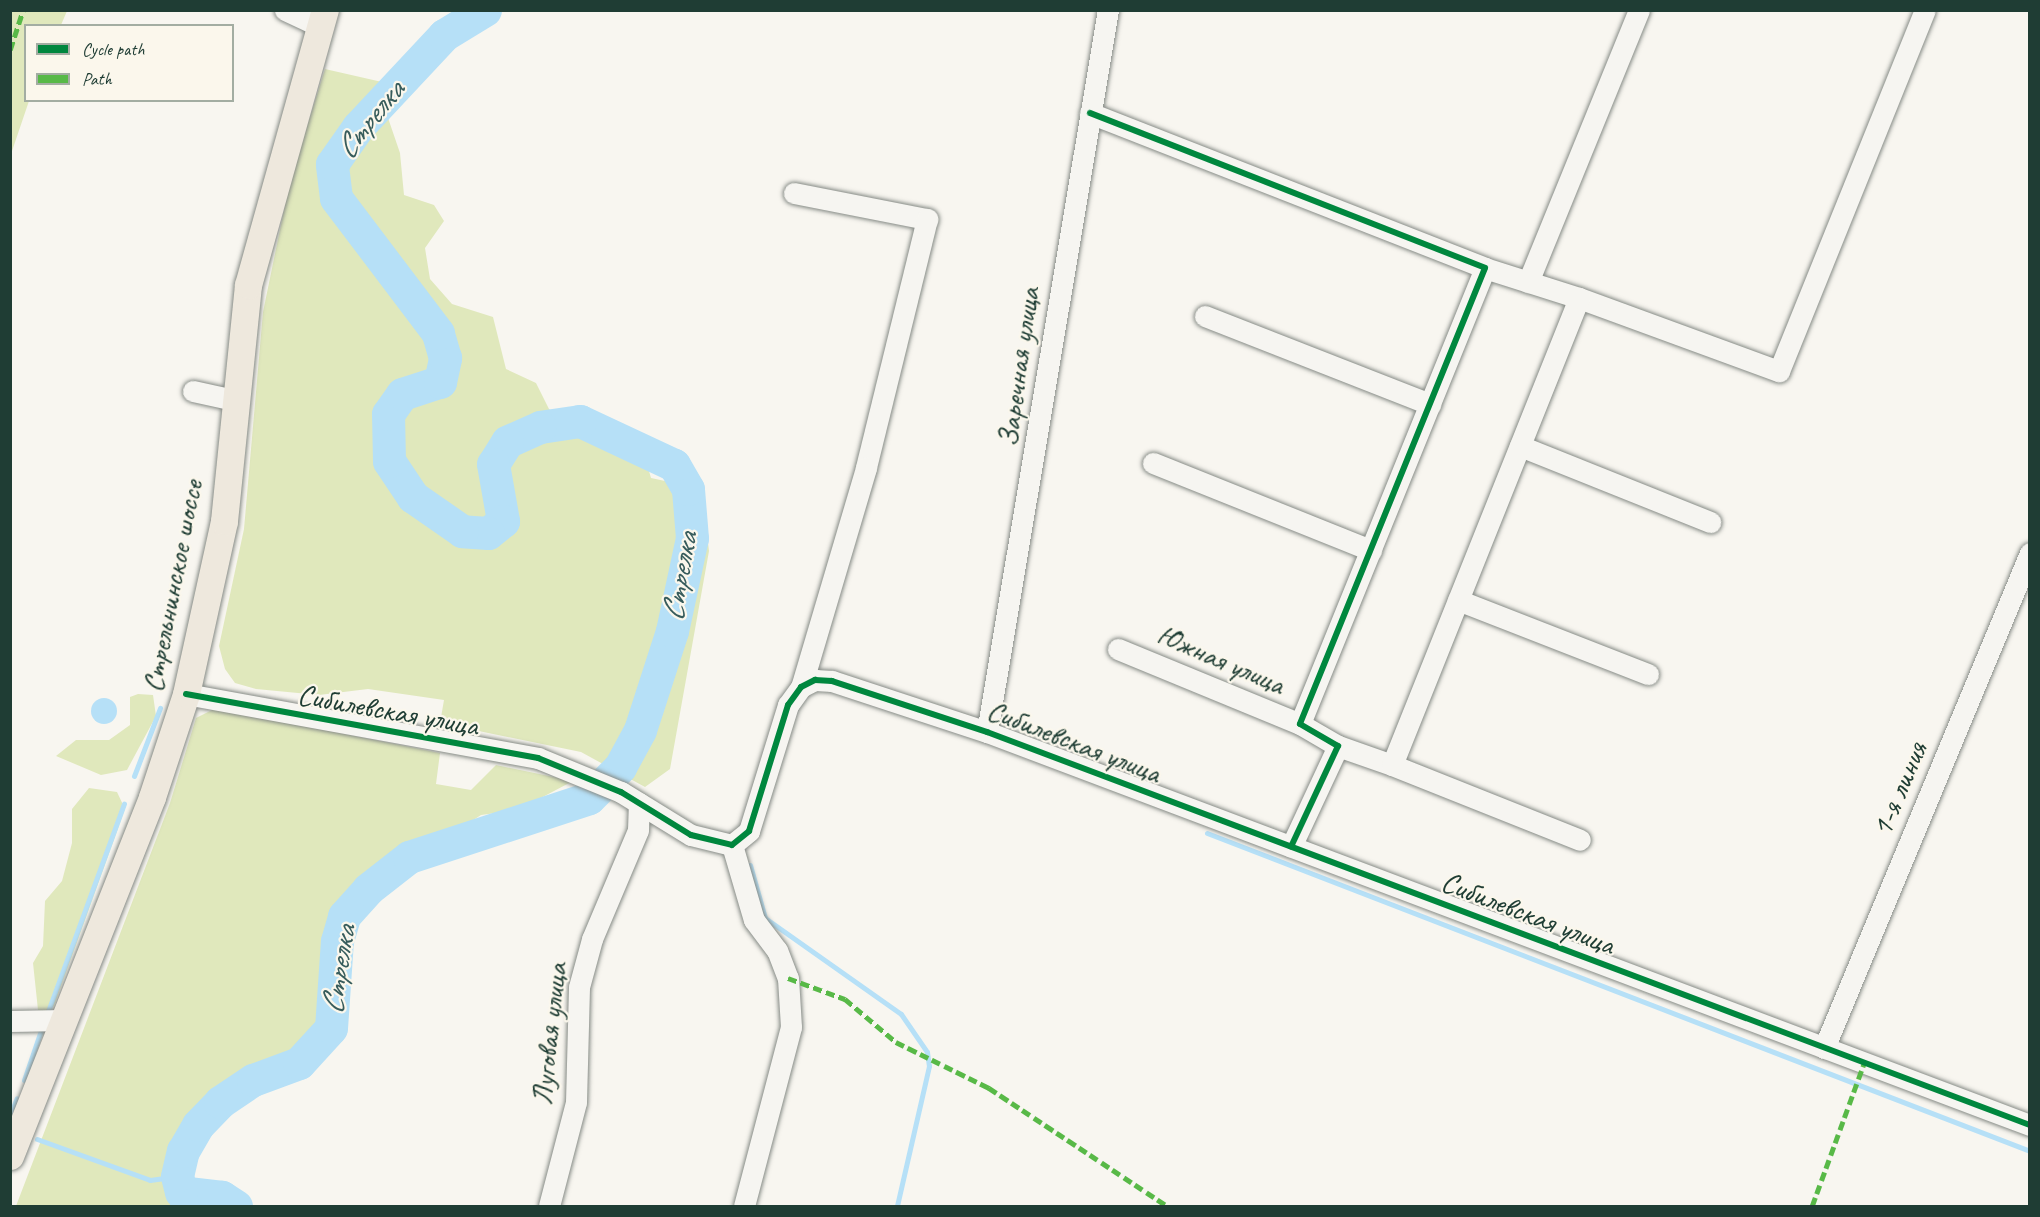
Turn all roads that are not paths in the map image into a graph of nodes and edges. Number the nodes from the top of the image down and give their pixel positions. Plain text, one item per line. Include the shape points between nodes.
1 (285, 10) edge
2 (1108, 10) edge
3 (1639, 10) edge
4 (1925, 10) edge
5 (323, 18) edge
6 (1090, 112) junction
7 (794, 193) dead end
8 (1485, 268) junction
9 (1528, 282) junction
10 (1579, 298) junction
11 (1205, 316) dead end
12 (193, 391) dead end
13 (234, 400) junction
14 (1430, 404) junction
15 (1520, 446) junction
16 (1153, 463) dead end
17 (1710, 522) dead end
18 (1371, 550) junction
19 (2030, 553) edge
20 (1458, 600) junction
21 (1118, 649) dead end
22 (1648, 674) dead end
23 (801, 687) junction
24 (186, 694) junction
25 (1300, 724) junction
26 (987, 732) junction
27 (1338, 746) junction
28 (1392, 765) junction
29 (630, 798) junction
30 (1581, 840) dead end
31 (732, 845) junction
32 (1292, 847) junction
33 (64, 1020) junction
34 (10, 1021) edge
35 (1824, 1048) junction
36 (2030, 1125) edge
37 (10, 1156) edge
38 (549, 1206) edge
39 (744, 1206) edge

1 - 5 street
2 - 6 street, Заречная улица
3 - 9 street
4 - 10 street via 1779,371
5 - 13 main road, Стрельнинское шоссе via 262,220
6 - 8 street
6 - 26 street, Заречная улица
7 - 23 street via 927,219 866,468
8 - 9 street
8 - 14 street
9 - 10 street
10 - 15 street
11 - 14 street
12 - 13 street
13 - 24 main road, Стрельнинское шоссе via 224,521
14 - 18 street
15 - 17 street
15 - 20 street
16 - 18 street
18 - 25 street
19 - 35 street, 1-я линия
20 - 22 street
20 - 28 street
21 - 25 street, Южная улица
23 - 26 street, Сибилевская улица via 815,680 832,681
23 - 31 street via 788,705 749,831
24 - 29 street, Сибилевская улица via 538,758
24 - 33 main road, Стрельнинское шоссе via 152,797
25 - 27 street, Южная улица
26 - 32 street, Сибилевская улица
27 - 28 street, Южная улица
27 - 32 street
28 - 30 street, Южная улица
29 - 31 street, Сибилевская улица via 691,835
29 - 38 street, Луговая улица via 638,830 592,939 579,987 581,1066
31 - 39 street via 754,920 777,950 788,978 791,1027
32 - 35 street, Сибилевская улица
33 - 34 street
33 - 37 main road, Стрельнинское шоссе
35 - 36 street, Сибилевская улица

